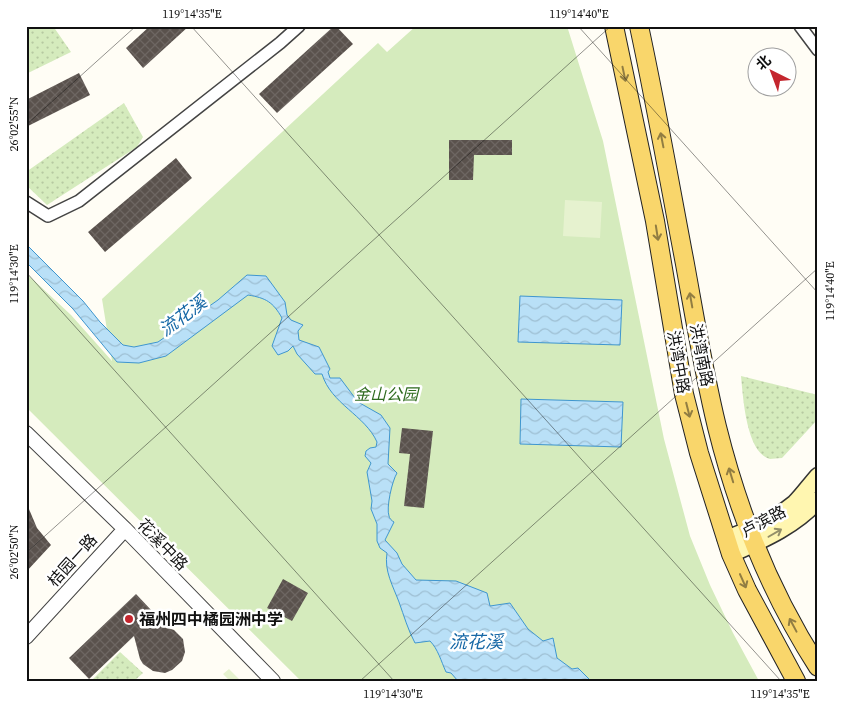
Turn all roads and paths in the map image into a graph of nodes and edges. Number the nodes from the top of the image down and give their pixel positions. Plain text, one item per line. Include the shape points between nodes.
1 (298, 26) edge
2 (614, 26) edge
3 (639, 26) edge
4 (800, 26) edge
5 (818, 50) edge
6 (26, 202) edge
7 (26, 433) edge
8 (818, 476) edge
9 (818, 500) edge
10 (124, 529) junction
11 (752, 537) junction
12 (729, 547) junction
13 (26, 637) edge
14 (818, 667) edge
15 (273, 681) edge
16 (796, 681) edge

1 - 6 street via 79,201 48,216
2 -> 12 main road, 洪湾中路 via 655,221 684,394
11 -> 3 main road, 洪湾南路 via 711,399
4 - 5 street
7 - 10 street, 花溪中路
8 - 11 main road, 卢滨路 via 795,502
11 -> 9 main road via 800,518
10 - 13 street, 桔园一路
10 - 15 street, 花溪中路
11 - 12 main road
14 -> 11 main road, 洪湾南路 via 769,579
12 -> 16 main road, 洪湾中路 via 751,597

